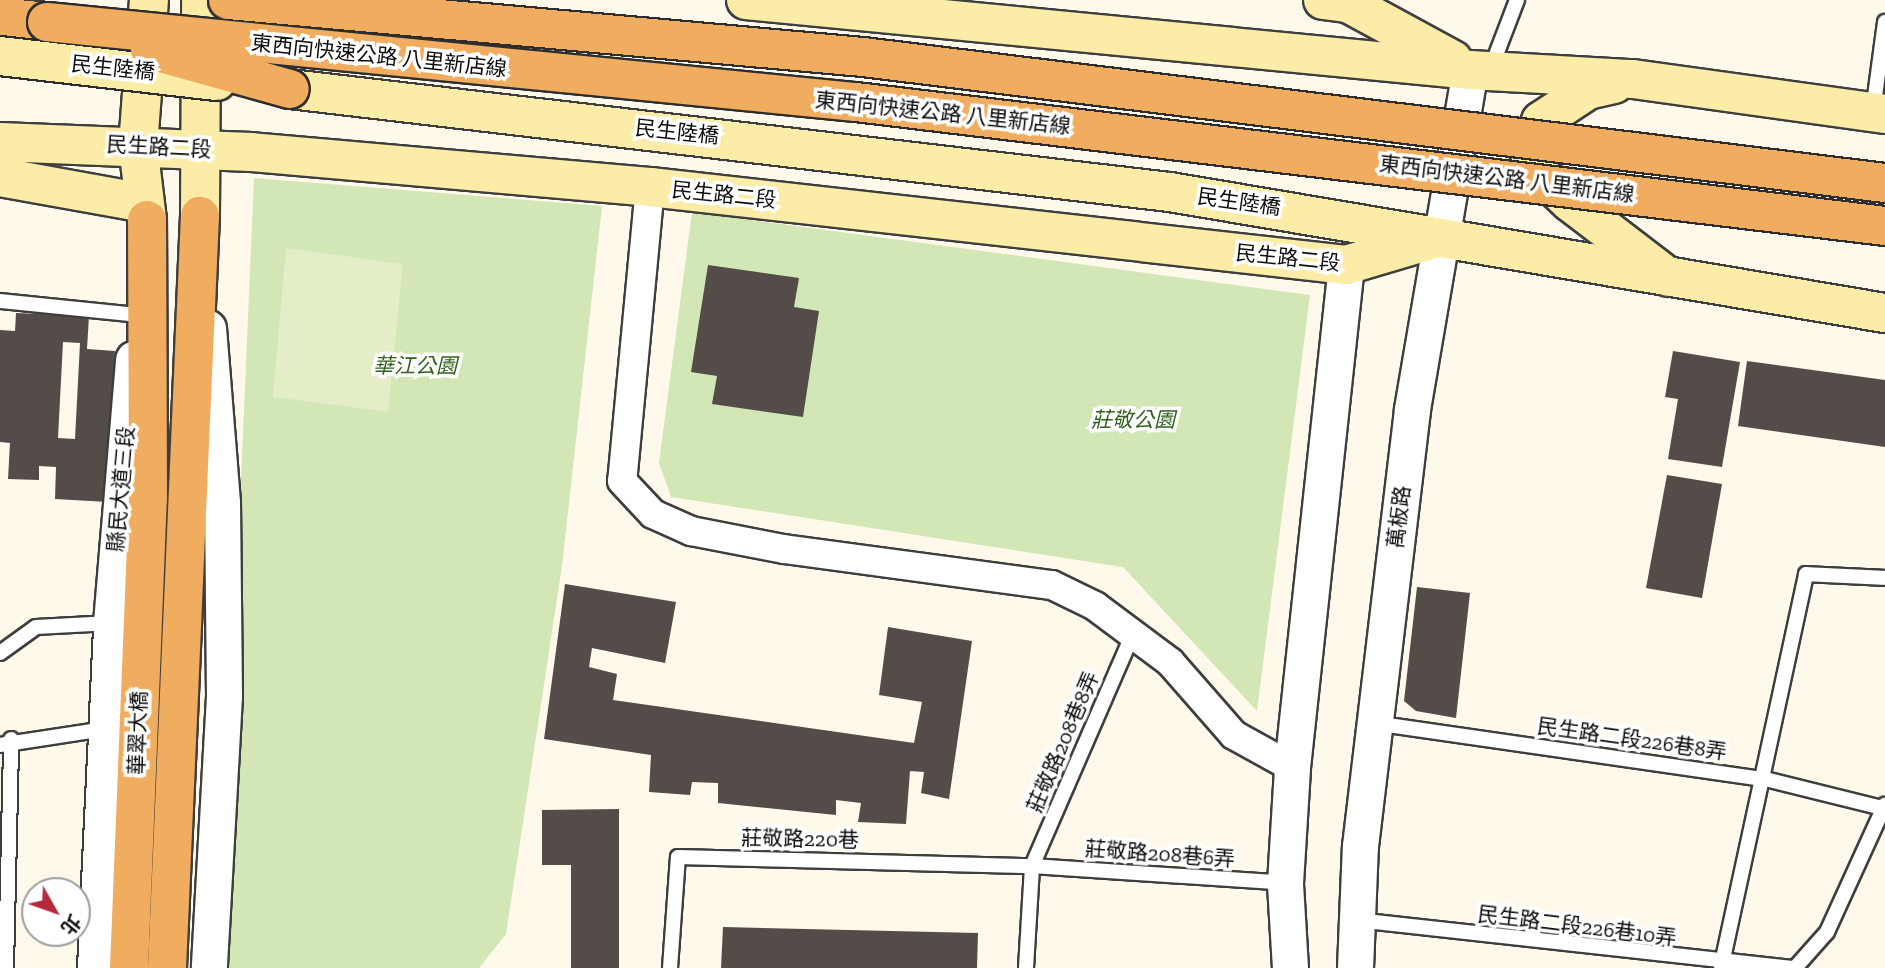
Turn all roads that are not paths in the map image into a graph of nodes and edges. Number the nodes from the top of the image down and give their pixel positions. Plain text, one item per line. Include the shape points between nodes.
1 (746, 0) edge
2 (1323, 0) edge
3 (1517, 0) edge
4 (210, 5) edge
5 (149, 6) edge
6 (0, 17) edge
7 (47, 22) junction
8 (1885, 22) edge
9 (0, 56) edge
10 (1480, 70) junction
11 (1633, 79) junction
12 (290, 89) junction
13 (1879, 114) edge
14 (0, 142) edge
15 (138, 146) junction
16 (200, 149) junction
17 (0, 177) edge
18 (1885, 183) edge
19 (650, 187) junction
20 (146, 211) junction
21 (200, 216) junction
22 (1352, 219) joint
23 (1885, 226) edge
24 (1442, 236) junction
25 (1346, 265) junction
26 (1675, 282) junction
27 (0, 301) edge
28 (1885, 313) edge
29 (137, 315) junction
30 (1885, 578) edge
31 (110, 623) junction
32 (1133, 634) junction
33 (2, 649) edge
34 (1374, 723) junction
35 (104, 729) junction
36 (5, 742) edge
37 (1292, 767) junction
38 (1765, 779) junction
39 (1884, 806) edge
40 (1032, 866) junction
41 (1285, 883) junction
42 (1357, 920) junction
43 (1721, 966) edge
44 (6, 968) edge
45 (95, 968) edge
46 (129, 968) edge
47 (167, 968) edge
48 (208, 968) edge
49 (670, 968) edge
50 (1026, 968) edge
51 (1290, 968) edge
52 (1354, 968) edge
53 (1794, 968) edge

1 - 10 main road
2 - 10 main road via 1348,3
3 - 10 lane
4 - 16 main road
4 - 18 highway, 東西向快速公路 八里新店線, bridge via 863,57
5 - 15 main road, 縣民大道三段
6 - 7 highway, 東西向快速公路 八里新店線
7 - 12 highway, bridge
7 - 23 highway, 東西向快速公路 八里新店線, bridge via 856,103
8 - 13 lane
9 - 12 main road, 民生陸橋, bridge
10 - 11 main road
10 - 24 street, 萬板路
11 - 13 main road
11 - 26 main road via 1588,90 1563,104 1541,121 1530,153 1539,173 1570,202
12 - 22 main road, 民生陸橋 via 802,146
14 - 15 main road, 民生路二段
15 - 16 main road, 民生路二段
15 - 20 main road, 縣民大道三段
16 - 19 main road, 民生路二段
16 - 21 main road
17 - 20 main road
19 - 25 main road, 民生路二段
19 - 32 street via 622,481 653,514 691,531 784,549 1052,585
20 - 29 street, 縣民大道三段
20 - 46 highway, 華翠大橋 via 148,498
21 - 47 highway, 華翠大橋
21 - 48 street via 222,503 224,696
22 - 24 main road, 民生路二段
24 - 25 main road, 民生路二段
24 - 26 main road, 民生路二段
24 - 34 street, 萬板路 via 1412,409
25 - 37 street
26 - 28 main road, 民生路二段
27 - 29 lane
29 - 31 street, 縣民大道三段
30 - 38 lane via 1806,574
31 - 33 lane via 36,627
31 - 35 street, 縣民大道三段
32 - 37 street via 1170,662 1234,735
32 - 40 lane, 莊敬路208巷8弄
34 - 38 lane, 民生路二段226巷8弄
34 - 42 street, 萬板路
35 - 36 lane
35 - 45 street, 縣民大道三段
36 - 44 lane
37 - 41 street
38 - 39 lane, 民生路二段226巷8弄
38 - 43 lane
39 - 53 lane via 1827,932
40 - 41 lane, 莊敬路208巷6弄
40 - 49 lane, 莊敬路220巷 via 678,857
40 - 50 lane
41 - 51 street
42 - 43 lane, 民生路二段226巷10弄
42 - 52 street, 萬板路
43 - 53 lane, 民生路二段226巷10弄

